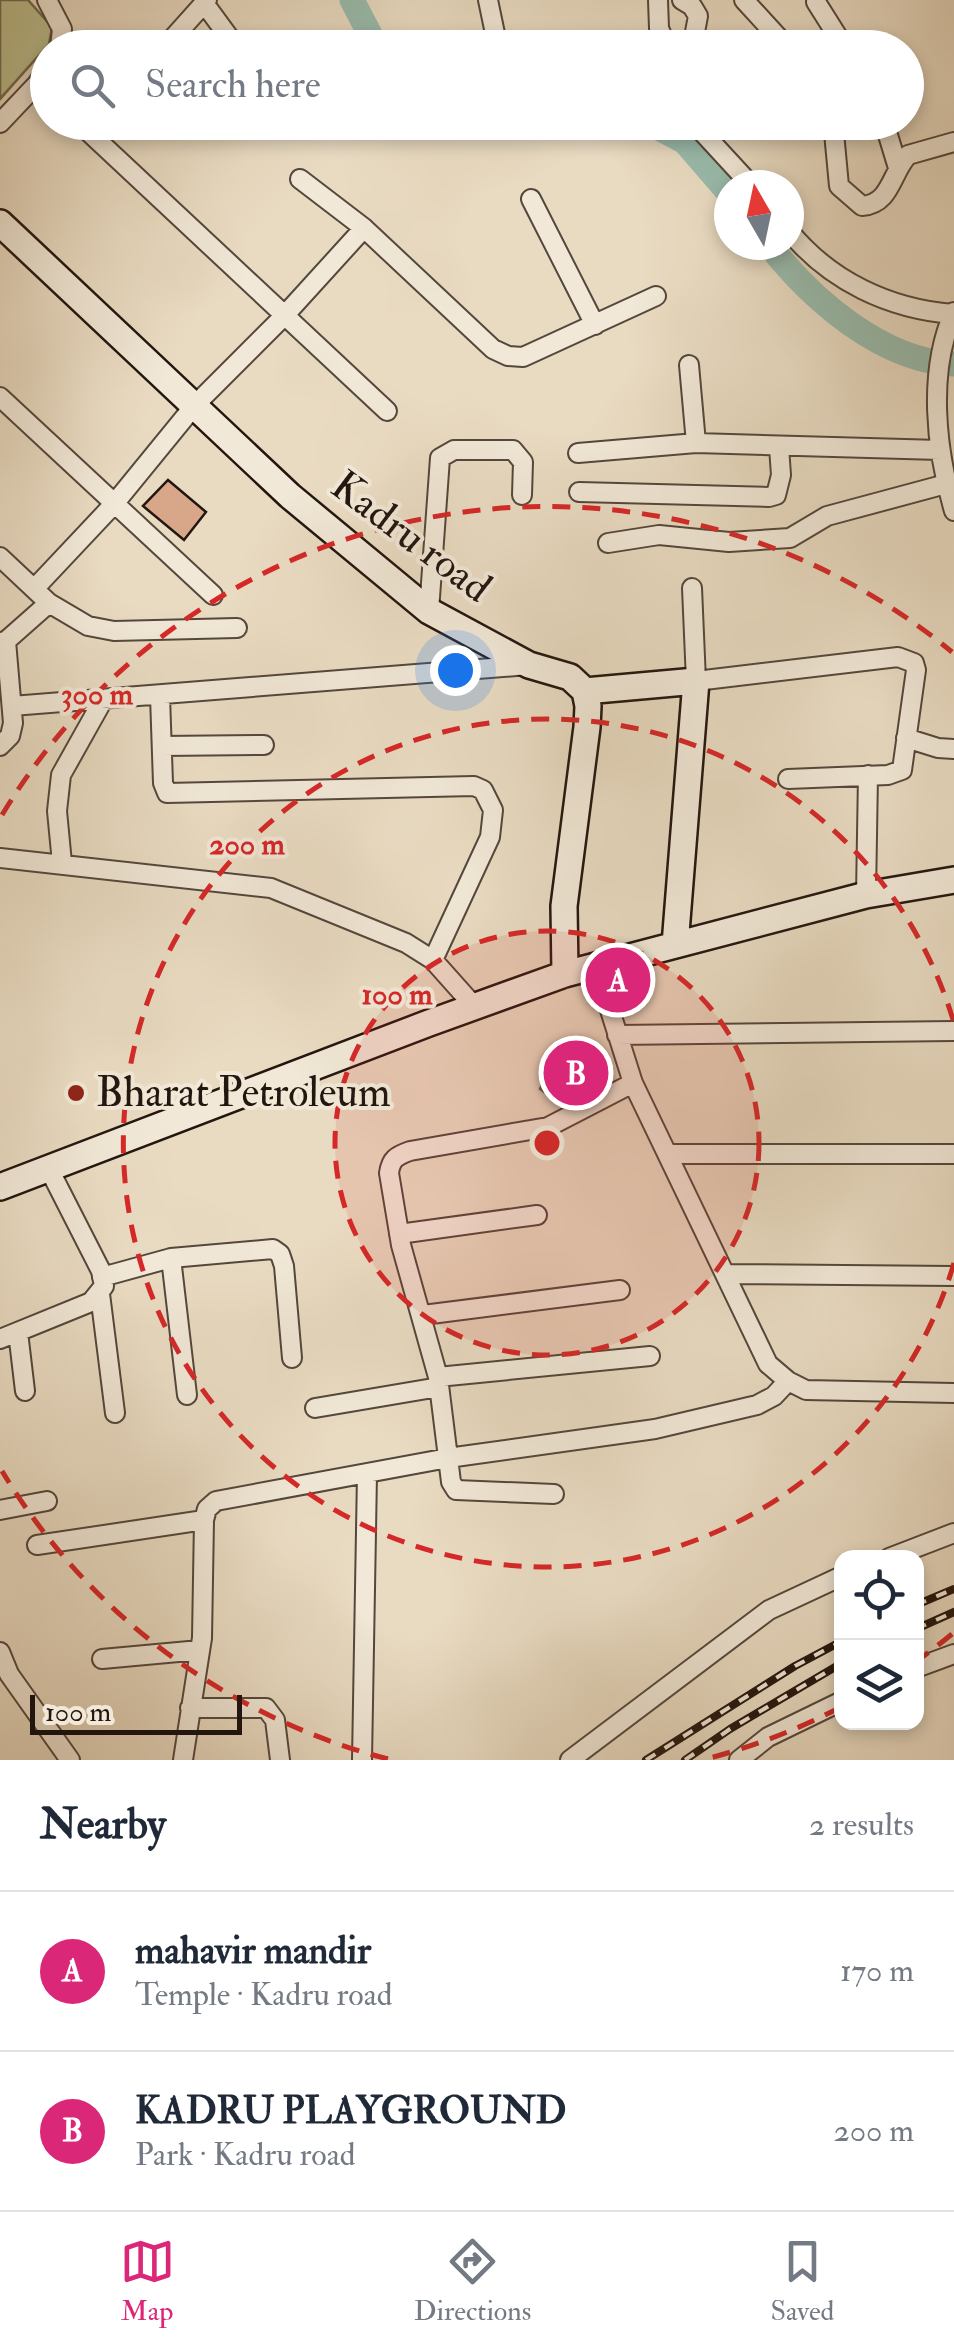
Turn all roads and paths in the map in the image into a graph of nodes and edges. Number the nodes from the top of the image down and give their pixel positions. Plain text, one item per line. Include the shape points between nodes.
1 (47, 0) edge
2 (488, 0) edge
3 (658, 0) edge
4 (682, 0) edge
5 (744, 0) edge
6 (206, 1) edge
7 (816, 2) edge
8 (62, 30) edge
9 (180, 30) edge
10 (225, 30) edge
11 (494, 30) edge
12 (659, 30) edge
13 (695, 30) edge
14 (772, 30) edge
15 (834, 30) edge
16 (30, 95) edge
17 (0, 123) edge
18 (102, 140) edge
19 (710, 140) edge
20 (834, 140) edge
21 (889, 140) edge
22 (954, 142) edge
23 (898, 168) junction
24 (737, 170) edge
25 (300, 179) dead end
26 (530, 198) dead end
27 (0, 224) edge
28 (364, 228) junction
29 (804, 246) edge
30 (656, 296) dead end
31 (953, 313) edge
32 (284, 316) junction
33 (596, 325) junction
34 (690, 364) dead end
35 (0, 397) edge
36 (194, 406) junction
37 (387, 411) dead end
38 (696, 443) junction
39 (779, 447) junction
40 (940, 450) junction
41 (578, 453) dead end
42 (946, 484) junction
43 (579, 492) dead end
44 (522, 495) dead end
45 (114, 504) junction
46 (954, 511) edge
47 (608, 544) dead end
48 (0, 557) edge
49 (692, 588) dead end
50 (34, 589) junction
51 (213, 595) dead end
52 (50, 603) junction
53 (429, 611) junction
54 (237, 628) dead end
55 (3, 642) edge
56 (529, 665) junction
57 (696, 682) junction
58 (584, 691) junction
59 (160, 696) junction
60 (102, 700) junction
61 (12, 706) junction
62 (906, 738) junction
63 (264, 745) dead end
64 (0, 746) edge
65 (162, 746) junction
66 (954, 749) edge
67 (868, 776) junction
68 (788, 779) dead end
69 (0, 858) edge
70 (62, 863) junction
71 (954, 880) edge
72 (866, 895) junction
73 (675, 946) junction
74 (433, 960) junction
75 (596, 966) junction
76 (566, 974) junction
77 (474, 1006) junction
78 (954, 1031) edge
79 (617, 1035) junction
80 (633, 1083) junction
81 (667, 1154) junction
82 (954, 1154) edge
83 (48, 1167) junction
84 (0, 1187) edge
85 (537, 1214) dead end
86 (398, 1234) junction
87 (172, 1258) junction
88 (727, 1274) junction
89 (954, 1276) edge
90 (102, 1286) junction
91 (620, 1290) dead end
92 (423, 1315) junction
93 (9, 1336) edge
94 (650, 1356) dead end
95 (292, 1358) dead end
96 (788, 1381) junction
97 (439, 1382) junction
98 (25, 1391) dead end
99 (954, 1393) edge
100 (188, 1395) dead end
101 (315, 1408) dead end
102 (115, 1413) dead end
103 (448, 1458) junction
104 (366, 1474) junction
105 (554, 1494) dead end
106 (47, 1501) dead end
107 (0, 1510) edge
108 (204, 1520) junction
109 (954, 1532) edge
110 (36, 1545) dead end
111 (909, 1550) edge
112 (834, 1580) edge
113 (200, 1650) junction
114 (0, 1652) edge
115 (954, 1654) edge
116 (102, 1659) dead end
117 (924, 1665) edge
118 (4, 1676) edge
119 (834, 1705) edge
120 (190, 1708) junction
121 (70, 1760) edge
122 (184, 1760) edge
123 (280, 1760) edge
124 (362, 1760) edge
125 (570, 1760) edge
126 (739, 1760) edge

1 - 8 street
2 - 11 street
3 - 12 street
4 - 13 street via 698,16
5 - 14 street
6 - 9 street
6 - 10 street
7 - 15 street
16 - 17 street
18 - 32 street
19 - 24 street
20 - 23 street via 836,177 862,206 878,202
21 - 23 street
22 - 23 street via 908,155
25 - 28 street
26 - 33 street
27 - 36 main road, Kadru road
28 - 32 street
28 - 33 street via 508,356 523,357
29 - 31 street via 853,285 906,307
30 - 33 street
31 - 40 street via 941,349
32 - 36 street
32 - 37 street
34 - 38 street
35 - 45 street
36 - 45 street
36 - 53 main road, Kadru road
38 - 39 street
38 - 41 street
39 - 40 street
39 - 43 street via 780,488 769,497
40 - 42 street
42 - 46 street
42 - 47 street via 827,516 790,538 729,542 659,535
44 - 53 street via 523,462 513,450 444,452
45 - 50 street
45 - 51 street
48 - 50 street
49 - 57 street
50 - 52 street
52 - 54 street via 88,626 114,631
52 - 55 street
53 - 56 main road, Kadru road
55 - 61 street
56 - 58 main road, Kadru road via 570,677
56 - 59 street
57 - 58 main road
57 - 62 street via 907,658 916,670
57 - 73 main road
58 - 76 main road via 587,726 563,919
59 - 60 street
59 - 65 street
60 - 61 street
60 - 70 street via 62,775
61 - 64 street via 10,736
62 - 66 street
62 - 67 street via 902,770
63 - 65 street
65 - 74 street via 167,793 483,790 492,810 490,837
67 - 68 street
67 - 72 street
69 - 70 street
70 - 74 street via 271,888
71 - 72 main road
72 - 73 main road
73 - 75 main road
74 - 77 street
75 - 76 main road
75 - 79 street
76 - 77 main road
77 - 83 main road
78 - 79 street
79 - 80 street
80 - 81 street
80 - 86 street via 548,1127 398,1155 388,1174
81 - 82 street
81 - 88 street
83 - 84 main road
83 - 90 street
85 - 86 street
86 - 92 street
87 - 90 street
87 - 95 street via 273,1248 284,1266
87 - 100 street
88 - 89 street
88 - 96 street via 768,1364
90 - 93 street via 91,1302
90 - 102 street
91 - 92 street
92 - 97 street
93 - 98 street
94 - 97 street
96 - 99 street via 806,1390
96 - 103 street via 774,1396 736,1412
97 - 101 street
97 - 103 street
103 - 104 street
103 - 105 street via 456,1490
104 - 108 street via 216,1501
104 - 124 street
106 - 107 street
108 - 110 street
108 - 113 street
109 - 111 street
112 - 125 street via 769,1610
113 - 116 street
113 - 120 street
114 - 118 street
115 - 117 street
118 - 121 street
119 - 126 street via 768,1736
120 - 122 street
120 - 123 street via 266,1708 275,1720

